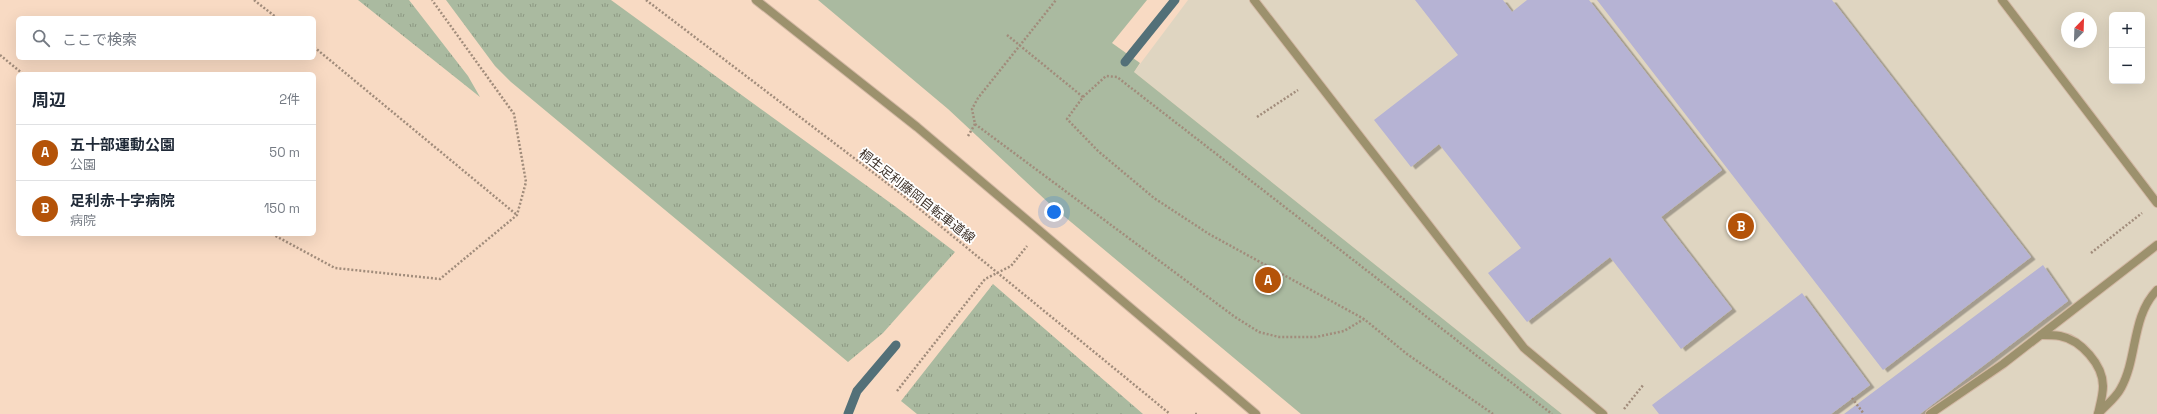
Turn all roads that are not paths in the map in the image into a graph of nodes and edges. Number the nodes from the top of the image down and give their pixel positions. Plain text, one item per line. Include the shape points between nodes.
1 (756, 0) edge
2 (1254, 0) edge
3 (2002, 0) edge
4 (2156, 202) edge
5 (2157, 245) edge
6 (2157, 290) edge
7 (2041, 335) junction
8 (1256, 414) edge
9 (1603, 414) edge
10 (1931, 414) edge
11 (2098, 414) edge

1 - 8 street via 917,127
2 - 9 street via 1524,348
3 - 4 street
5 - 7 street
6 - 11 street via 2140,316 2130,365 2121,389
7 - 10 street
7 - 11 street via 2061,336 2088,352 2100,369 2103,386

